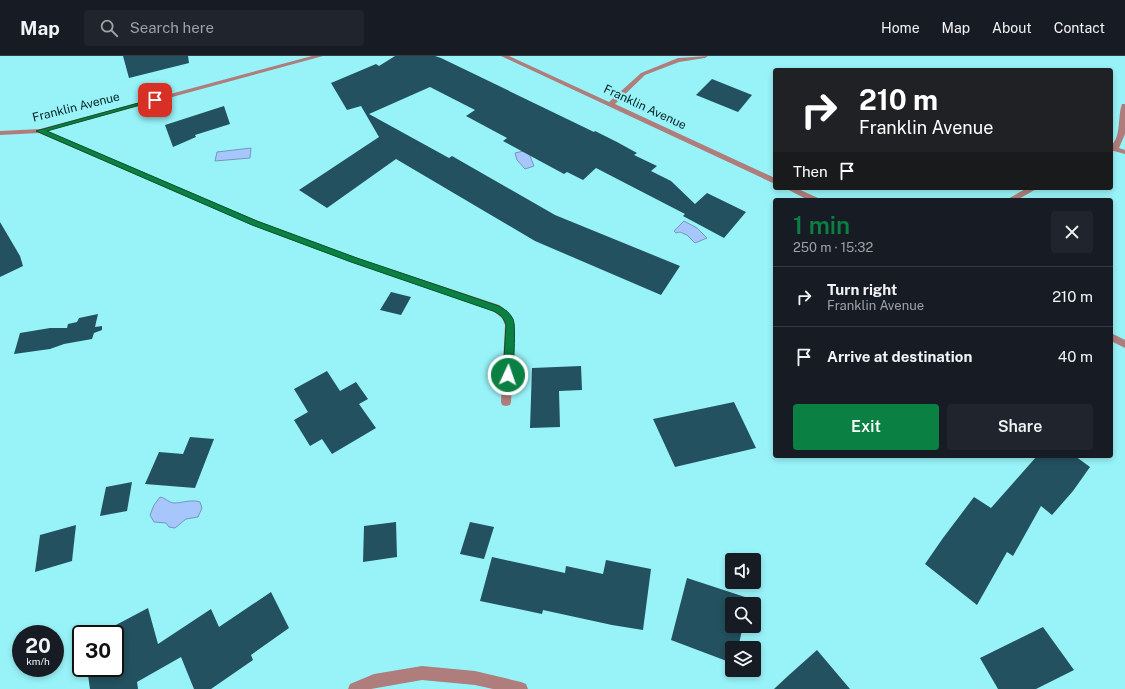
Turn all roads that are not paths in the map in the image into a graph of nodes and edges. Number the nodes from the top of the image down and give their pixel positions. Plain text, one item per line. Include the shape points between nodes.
1 (320, 56) edge
2 (504, 56) edge
3 (705, 56) edge
4 (610, 105) junction
5 (1125, 106) edge
6 (40, 131) junction
7 (0, 133) edge
8 (1113, 149) edge
9 (1125, 152) edge
10 (773, 180) edge
11 (793, 190) edge
12 (1030, 190) edge
13 (811, 198) edge
14 (1014, 198) edge
15 (1113, 338) edge
16 (1125, 344) edge
17 (506, 402) dead end
18 (355, 689) edge
19 (521, 689) edge

1 - 6 street, Franklin Avenue
2 - 4 street, Franklin Avenue
3 - 4 street via 678,60 643,74
4 - 10 street, Franklin Avenue
5 - 8 street via 1120,139
6 - 7 street, Franklin Avenue
6 - 17 street via 254,223 503,312 510,325
8 - 9 street
11 - 13 street
12 - 14 street
15 - 16 street
18 - 19 street via 374,681 422,673 475,678

